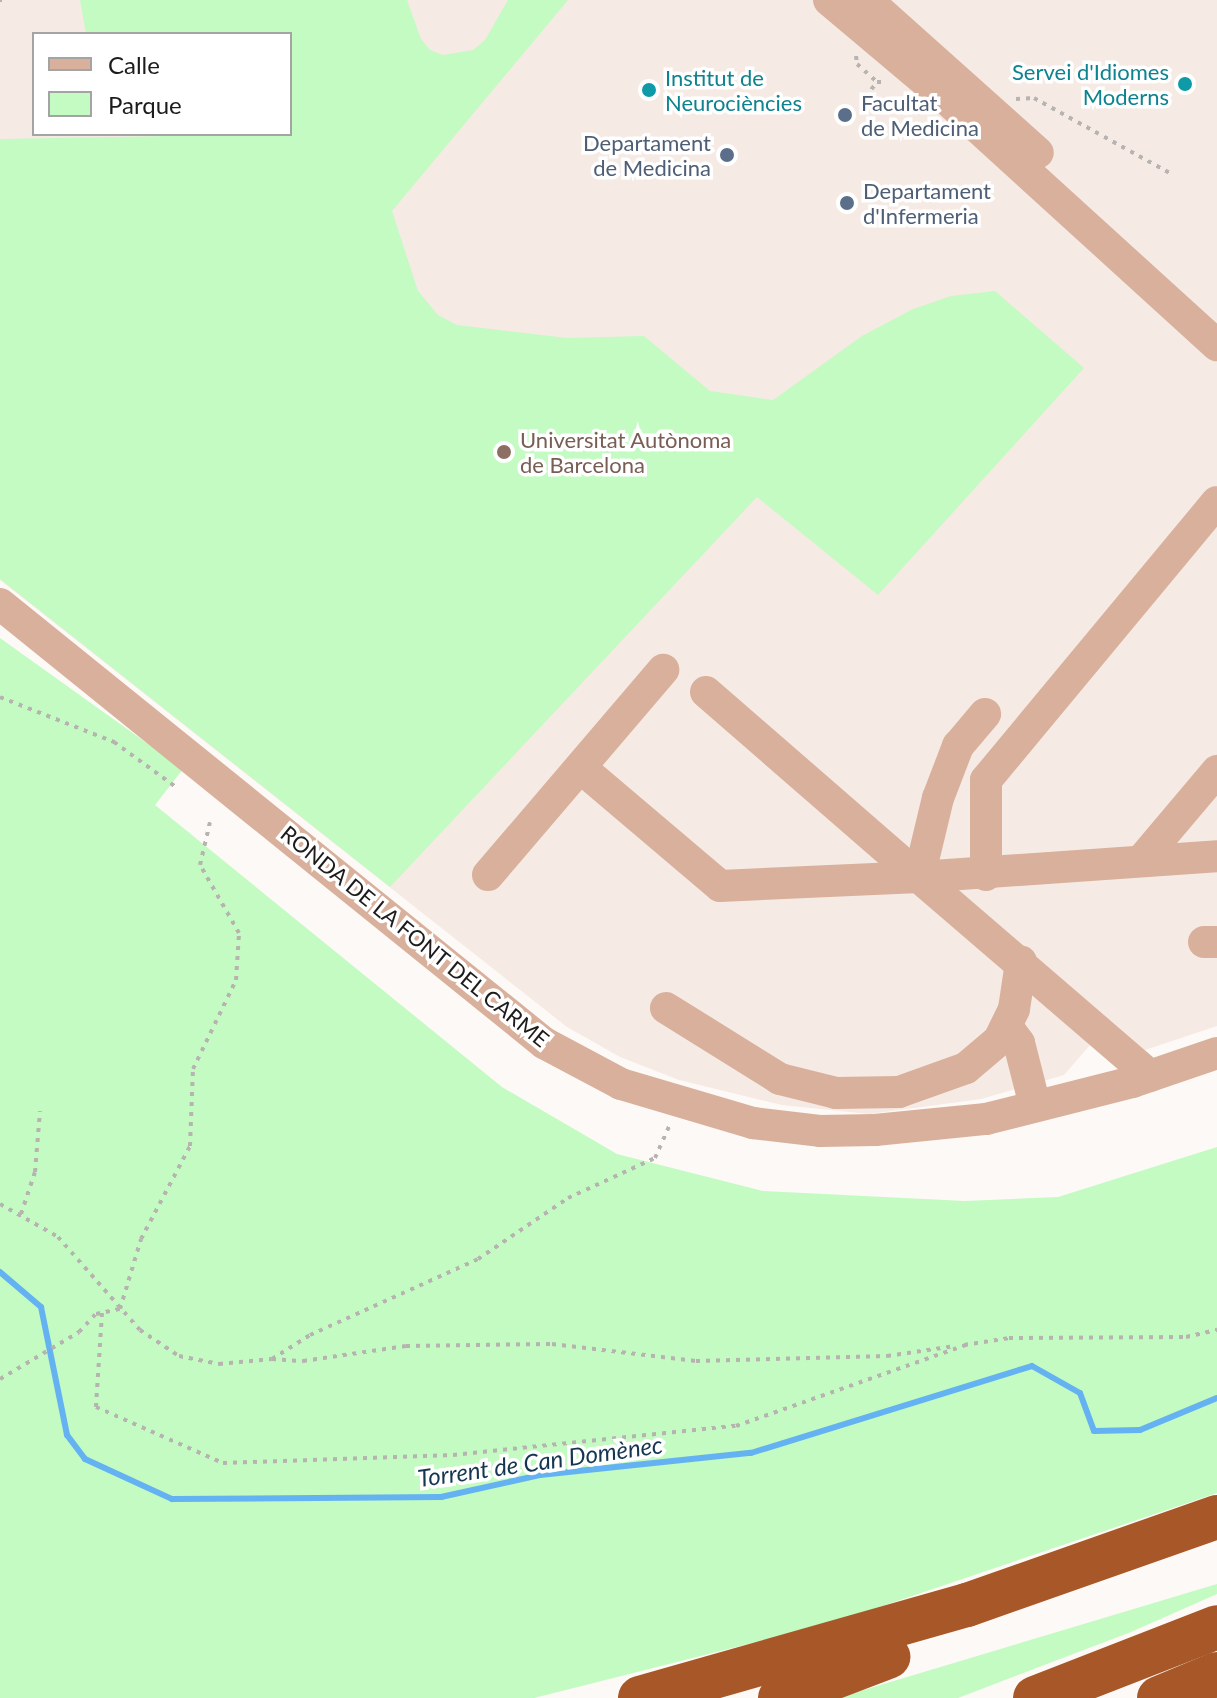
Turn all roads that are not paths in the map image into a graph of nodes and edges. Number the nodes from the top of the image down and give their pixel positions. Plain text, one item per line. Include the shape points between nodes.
1 (829, 0) edge
2 (867, 0) edge
3 (1217, 317) edge
4 (1217, 345) edge
5 (1217, 502) edge
6 (0, 604) edge
7 (663, 670) dead end
8 (706, 692) dead end
9 (985, 714) dead end
10 (581, 768) junction
11 (1217, 771) edge
12 (1217, 856) edge
13 (1141, 861) junction
14 (488, 875) dead end
15 (986, 875) junction
16 (919, 877) junction
17 (1021, 962) junction
18 (666, 1008) dead end
19 (1007, 1027) junction
20 (1217, 1053) edge
21 (1150, 1076) junction
22 (1035, 1106) junction
23 (1217, 1517) edge
24 (1217, 1536) edge
25 (1217, 1627) edge
26 (1217, 1674) edge
27 (640, 1698) edge
28 (780, 1698) edge
29 (1035, 1698) edge
30 (1159, 1698) edge

1 - 4 street via 942,95
2 - 3 street via 963,81
5 - 15 street via 986,780
6 - 22 street, RONDA DE LA FONT DEL CARME via 544,1043 621,1084 753,1123 820,1131 986,1119
7 - 10 street
8 - 16 street
9 - 16 street via 958,746 938,798
10 - 14 street
10 - 16 street via 720,886
11 - 13 street
12 - 13 street
13 - 15 street
15 - 16 street
16 - 17 street
17 - 19 street
17 - 21 street
18 - 19 street via 780,1079 836,1093 899,1092 934,1082 966,1068
19 - 22 street via 1019,1043
20 - 21 street, RONDA DE LA FONT DEL CARME
21 - 22 street, RONDA DE LA FONT DEL CARME
23 - 27 highway via 967,1605
24 - 28 highway
25 - 29 highway
26 - 30 highway

